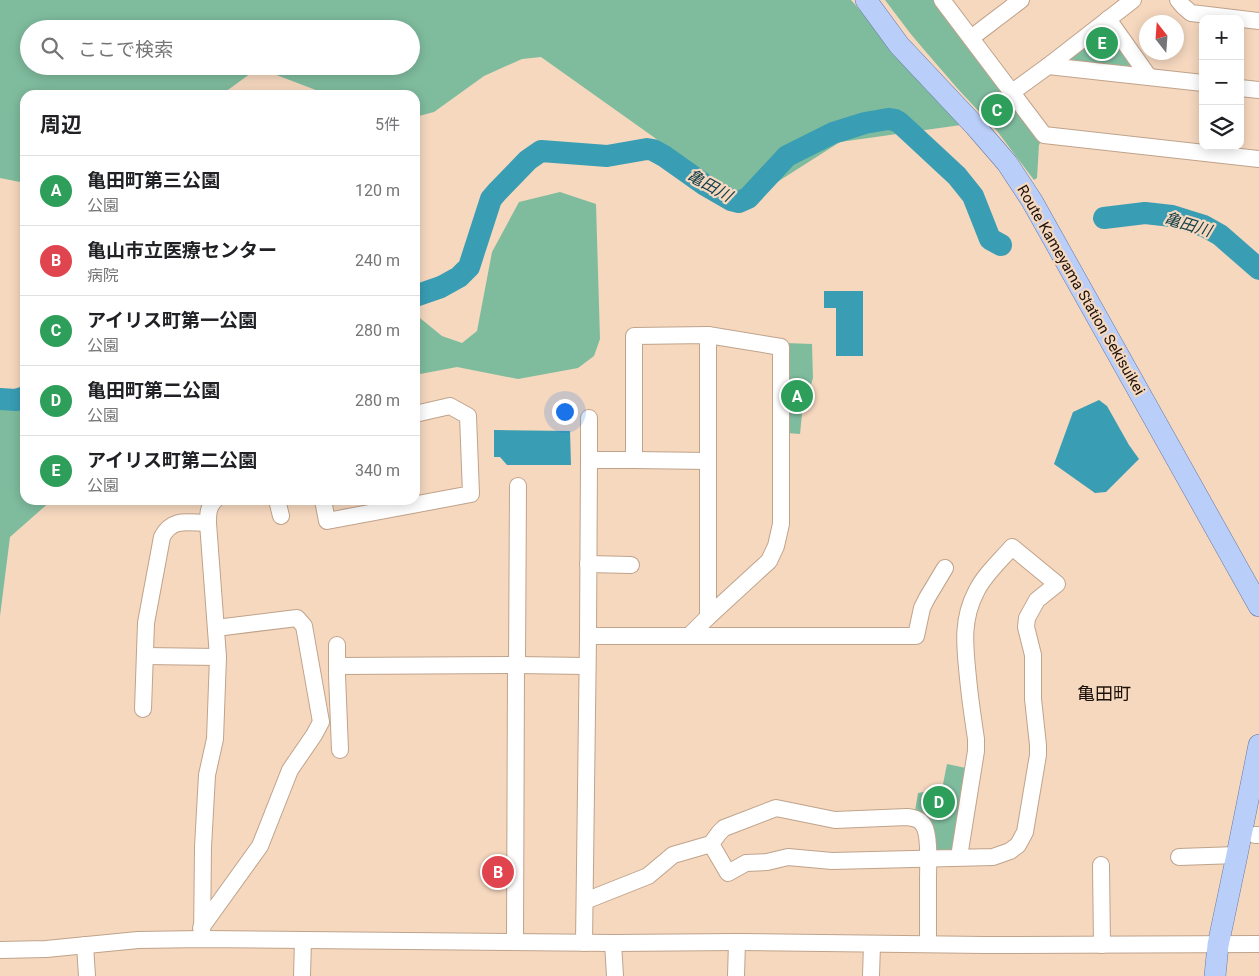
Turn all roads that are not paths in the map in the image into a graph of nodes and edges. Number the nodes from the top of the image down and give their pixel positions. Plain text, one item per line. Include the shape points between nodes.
1 (866, 0) edge
2 (942, 0) edge
3 (1020, 0) edge
4 (1133, 0) edge
5 (1178, 0) edge
6 (1108, 19) junction
7 (1259, 21) edge
8 (971, 38) junction
9 (1048, 66) junction
10 (1149, 77) junction
11 (1199, 83) edge
12 (1244, 88) edge
13 (1259, 90) edge
14 (1011, 93) junction
15 (1259, 159) edge
16 (708, 335) junction
17 (420, 413) edge
18 (589, 418) dead end
19 (589, 460) junction
20 (634, 460) junction
21 (708, 461) junction
22 (518, 486) dead end
23 (420, 501) edge
24 (211, 505) edge
25 (325, 505) edge
26 (397, 505) edge
27 (208, 523) junction
28 (588, 564) junction
29 (631, 565) dead end
30 (945, 568) dead end
31 (1259, 606) edge
32 (708, 617) junction
33 (216, 628) junction
34 (588, 636) junction
35 (689, 636) junction
36 (337, 645) dead end
37 (145, 656) junction
38 (218, 657) junction
39 (516, 665) junction
40 (338, 666) junction
41 (587, 666) junction
42 (143, 709) dead end
43 (1259, 745) edge
44 (340, 750) dead end
45 (711, 844) junction
46 (1238, 854) junction
47 (959, 857) junction
48 (1179, 857) dead end
49 (928, 858) junction
50 (1101, 864) dead end
51 (585, 901) junction
52 (201, 934) junction
53 (303, 940) junction
54 (515, 942) junction
55 (737, 942) junction
56 (584, 943) junction
57 (614, 944) junction
58 (872, 944) junction
59 (928, 944) junction
60 (1259, 944) edge
61 (85, 945) junction
62 (1102, 945) junction
63 (1218, 945) junction
64 (0, 950) edge
65 (87, 976) edge
66 (302, 976) edge
67 (615, 976) edge
68 (736, 976) edge
69 (871, 976) edge
70 (1215, 976) edge

1 - 31 main road, Route Kameyama Station Sekisuikei via 900,45 1007,163 1032,201
2 - 8 street
3 - 8 street
4 - 6 street
5 - 7 street via 1191,13
6 - 9 street
6 - 10 street
8 - 14 street
9 - 10 street
9 - 14 street
10 - 11 street
12 - 13 street
14 - 15 street via 1044,135
16 - 20 street via 634,336
16 - 21 street
16 - 32 street via 781,347 781,524 769,561
17 - 23 street via 450,406 468,416 471,494
18 - 19 street
19 - 20 street
19 - 28 street
20 - 21 street
21 - 32 street
22 - 39 street
24 - 27 street
25 - 26 street via 327,522
27 - 33 street
27 - 37 street via 177,523 171,525 162,537 146,623
28 - 29 street
28 - 34 street
30 - 35 street via 922,608 916,636
32 - 35 street
33 - 38 street
33 - 52 street via 297,618 304,626 321,722 290,770 260,846
34 - 35 street
34 - 41 street
36 - 40 street
37 - 38 street
37 - 42 street
38 - 52 street via 215,739 206,782
39 - 40 street
39 - 41 street
39 - 54 street
40 - 44 street
41 - 51 street
43 - 46 main road
45 - 49 street via 728,873 746,863 788,858 832,861
45 - 49 street via 724,828 776,808 835,820 914,818 924,825 927,833
45 - 51 street via 673,855 648,876
46 - 48 street
46 - 63 main road
47 - 47 street via 993,857 1010,851 1018,845 1025,832 1038,755 1033,654 1027,618 1037,600 1058,584 1012,547 977,590 966,620 964,641 976,751
47 - 49 street
49 - 59 street
50 - 62 street
51 - 56 street
52 - 53 street
52 - 61 street
53 - 54 street
53 - 66 street
54 - 56 street
55 - 57 street
55 - 58 street
55 - 68 street
56 - 57 street
57 - 67 street
58 - 59 street
58 - 69 street
59 - 62 street
60 - 63 street
61 - 64 street
61 - 65 street
62 - 63 street
63 - 70 main road

